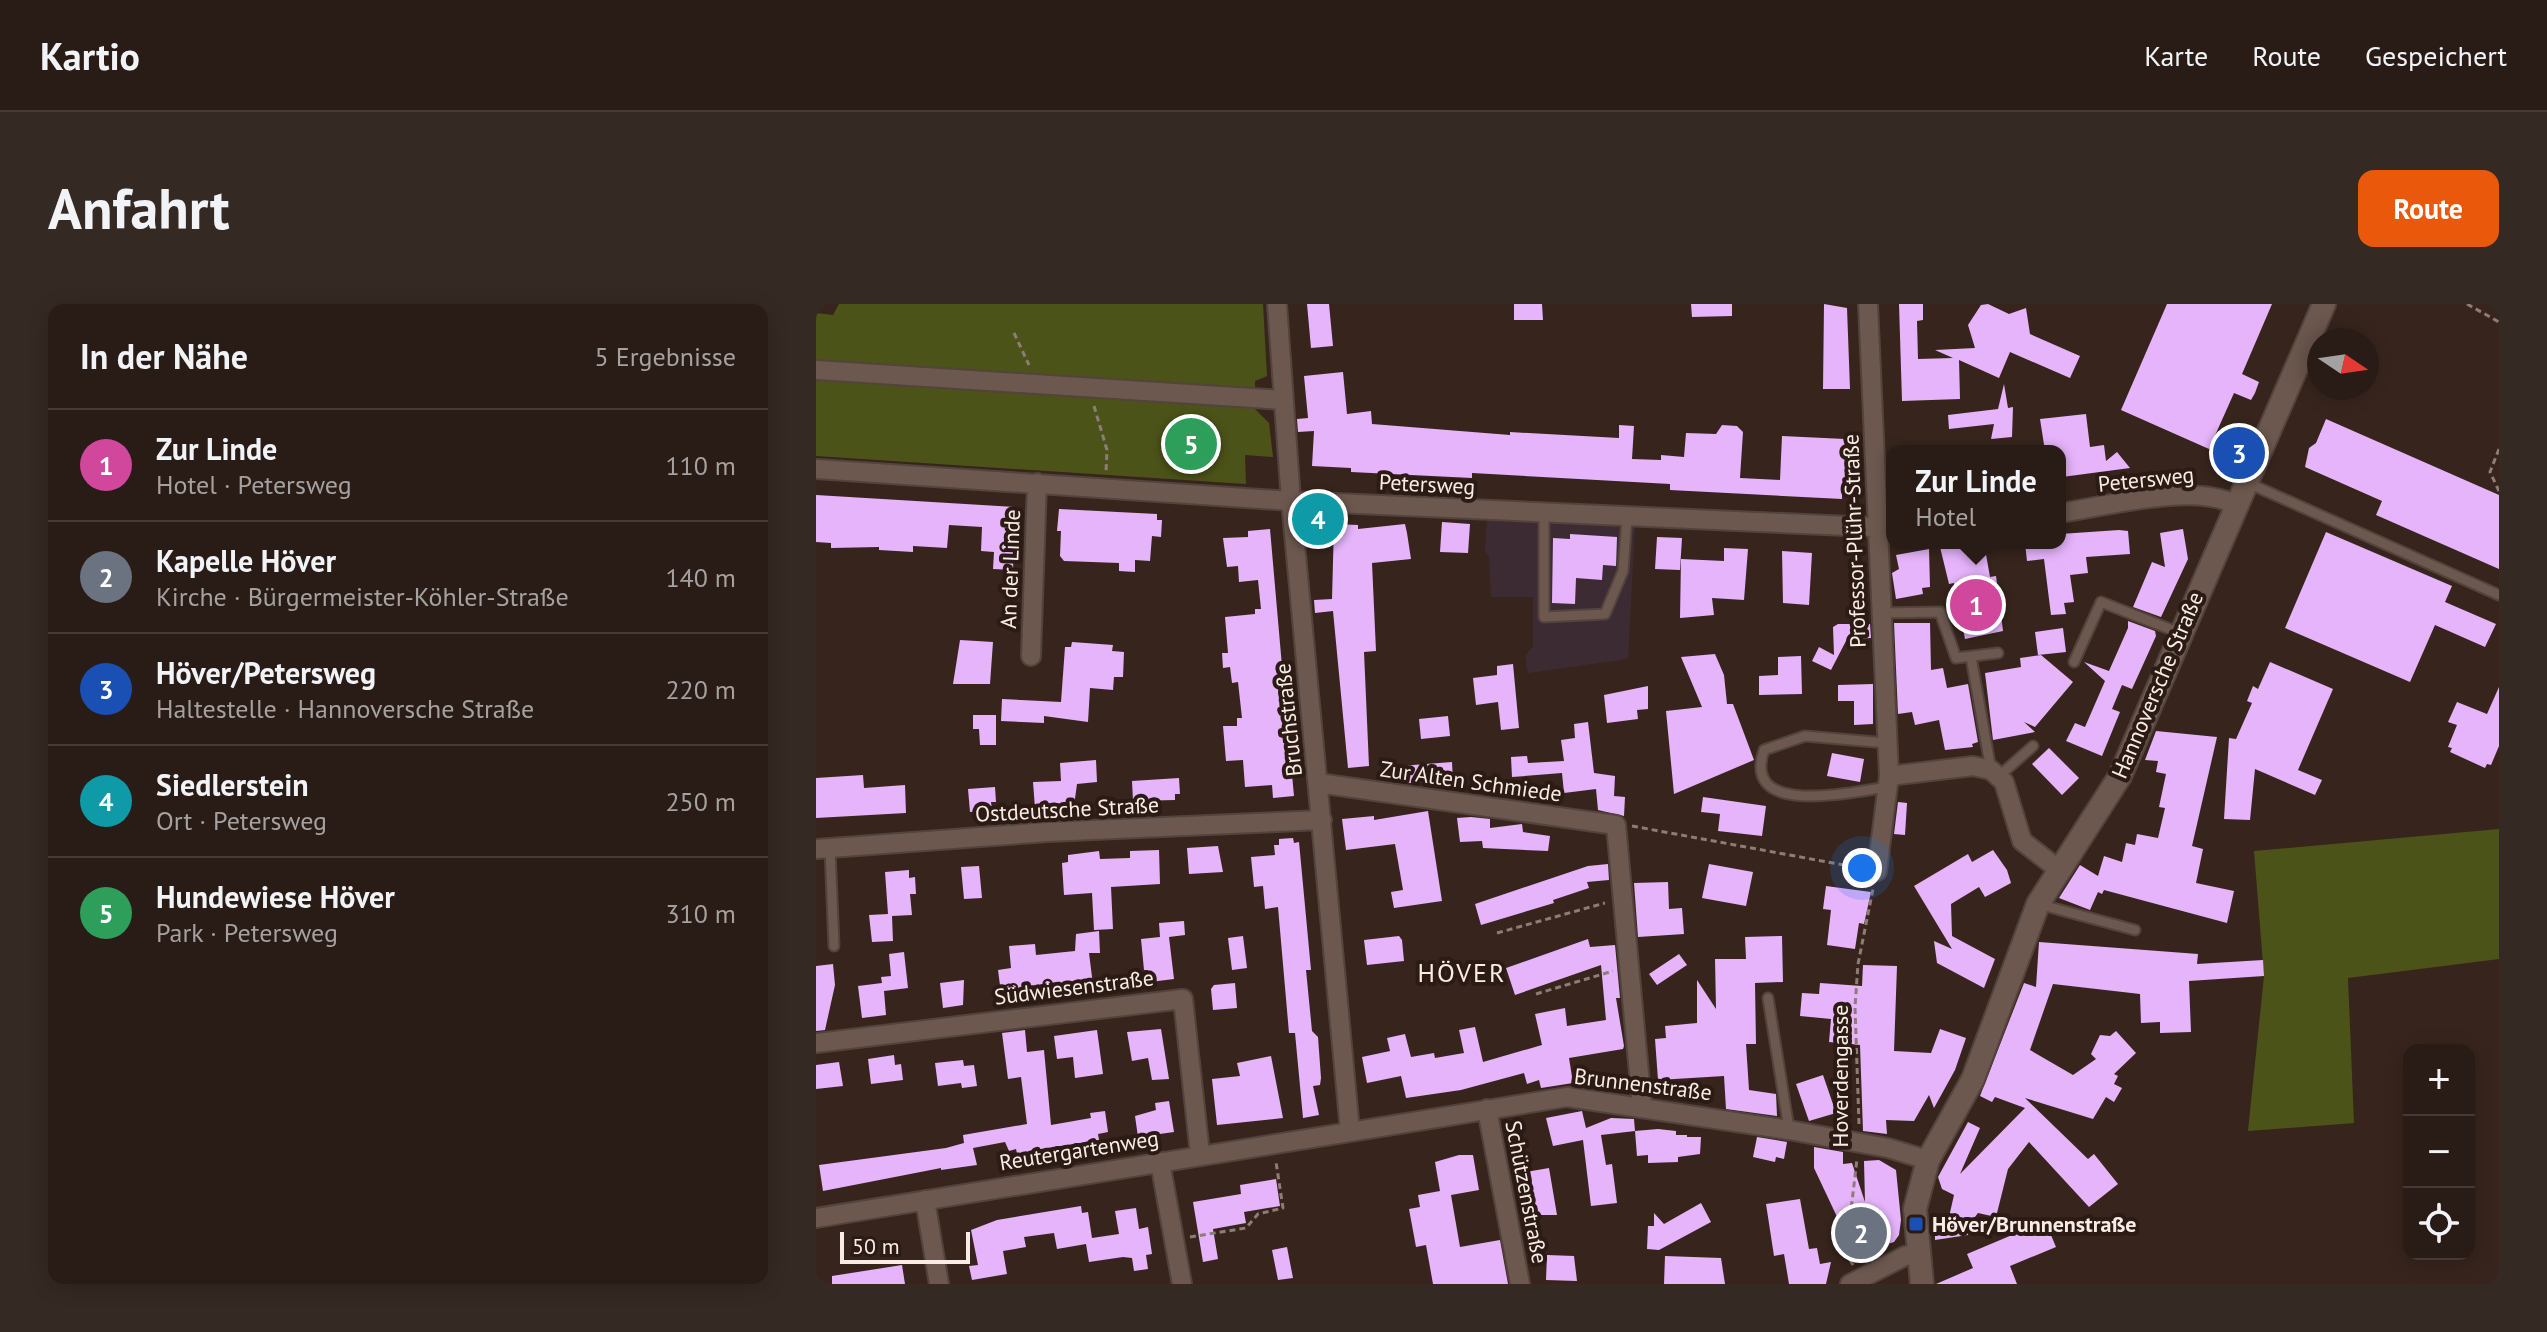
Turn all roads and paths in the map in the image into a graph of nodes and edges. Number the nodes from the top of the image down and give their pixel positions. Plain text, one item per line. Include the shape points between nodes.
1 (1277, 304) edge
2 (1868, 304) edge
3 (2324, 304) edge
4 (2467, 304) edge
5 (2499, 322) edge
6 (1014, 333) dead end
7 (816, 370) edge
8 (1034, 384) junction
9 (1091, 388) junction
10 (1283, 400) junction
11 (2499, 449) edge
12 (816, 469) edge
13 (2245, 482) junction
14 (1037, 483) junction
15 (1106, 488) junction
16 (2499, 491) edge
17 (1291, 501) junction
18 (2235, 504) junction
19 (2066, 512) edge
20 (1544, 513) junction
21 (1627, 517) junction
22 (1884, 529) edge
23 (2499, 595) edge
24 (1881, 613) junction
25 (2180, 633) junction
26 (1998, 653) dead end
27 (1031, 656) dead end
28 (1971, 657) junction
29 (2074, 662) dead end
30 (1887, 743) junction
31 (2033, 746) dead end
32 (1994, 774) junction
33 (1888, 781) junction
34 (1318, 783) junction
35 (1322, 820) junction
36 (1616, 825) junction
37 (823, 849) edge
38 (2058, 869) junction
39 (1877, 871) junction
40 (1623, 902) junction
41 (2038, 904) junction
42 (2135, 930) dead end
43 (1497, 933) dead end
44 (834, 946) dead end
45 (1629, 968) junction
46 (1536, 994) dead end
47 (1768, 998) dead end
48 (816, 1043) edge
49 (1642, 1106) junction
50 (1487, 1109) junction
51 (1789, 1130) junction
52 (1350, 1131) junction
53 (1272, 1142) junction
54 (1859, 1142) junction
55 (1200, 1154) junction
56 (1928, 1160) junction
57 (1160, 1162) junction
58 (925, 1200) junction
59 (816, 1218) edge
60 (1174, 1240) junction
61 (1918, 1253) junction
62 (1856, 1281) edge
63 (939, 1284) edge
64 (1182, 1284) edge
65 (1520, 1284) edge
66 (1922, 1284) edge

1 - 10 street, Bruchstraße
2 - 22 street, Professor-Plühr-Straße
3 - 13 street, Hannoversche Straße
4 - 5 path
6 - 8 path
7 - 8 street
8 - 9 street
9 - 10 street
9 - 15 path via 1107,450
10 - 17 street, Bruchstraße
11 - 16 path via 2490,472
12 - 14 street, Petersweg
13 - 18 street, Hannoversche Straße
13 - 23 lane
14 - 15 street, Petersweg
14 - 27 street, An der Linde
15 - 17 street, Petersweg
17 - 20 street, Petersweg
17 - 34 street, Bruchstraße
18 - 19 street, Petersweg via 2221,497 2185,495
18 - 25 street, Hannoversche Straße
20 - 21 street, Petersweg
20 - 21 lane via 1544,617 1605,614 1623,571
21 - 22 street, Petersweg
22 - 24 street, Professor-Plühr-Straße
24 - 28 lane via 1940,612 1956,658
24 - 30 street, Professor-Plühr-Straße
25 - 29 lane via 2101,602
25 - 38 street, Hannoversche Straße via 2120,776
26 - 28 lane
28 - 32 lane
30 - 33 street, Professor-Plühr-Straße
30 - 33 lane via 1805,736 1764,750 1759,766 1763,780 1776,791 1822,796
31 - 32 lane
32 - 33 street via 1973,766
32 - 38 street via 2004,782 2022,841
33 - 39 street, Professor-Plühr-Straße
34 - 35 street, Bruchstraße
34 - 36 street, Zur Alten Schmiede
35 - 37 street, Ostdeutsche Straße
35 - 52 street, Bruchstraße
36 - 39 path via 1646,826
36 - 40 street
37 - 44 lane
38 - 41 street, Hannoversche Straße
39 - 54 path, Hoverdengasse via 1855,1007
40 - 43 path via 1591,904
40 - 45 street
41 - 42 lane
41 - 56 street, Hannoversche Straße via 1973,1079
45 - 46 path
45 - 49 street
47 - 51 lane
48 - 55 street, Südwiesenstraße via 1183,999
49 - 50 street, Brunnenstraße via 1567,1097
49 - 51 street, Brunnenstraße
50 - 52 street, Brunnenstraße
50 - 65 street, Schützenstraße
51 - 54 street, Brunnenstraße
52 - 53 street, Reutergartenweg
53 - 55 street, Reutergartenweg
53 - 60 path via 1283,1208 1258,1214 1246,1228
54 - 56 street, Brunnenstraße
54 - 62 path, Hoverdengasse via 1846,1253
55 - 57 street, Reutergartenweg
56 - 61 street, Hannoversche Straße via 1915,1209
57 - 58 street, Reutergartenweg
57 - 60 street
58 - 59 street, Reutergartenweg
58 - 63 street
60 - 64 street
61 - 62 street
61 - 66 street, Hannoversche Straße

